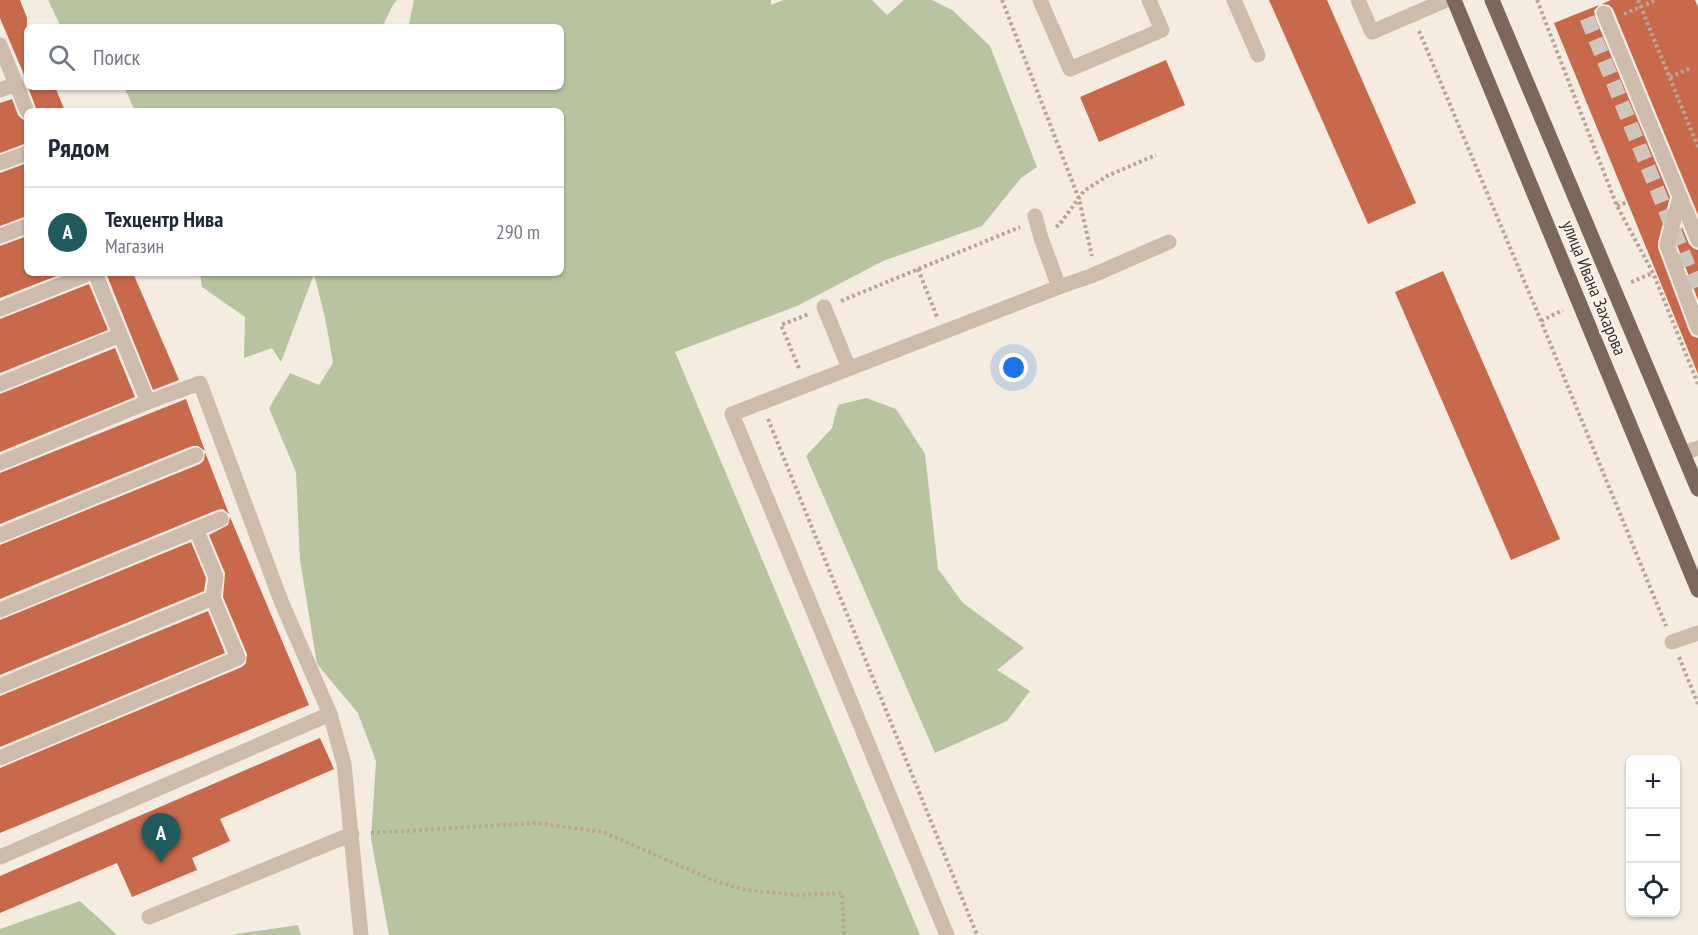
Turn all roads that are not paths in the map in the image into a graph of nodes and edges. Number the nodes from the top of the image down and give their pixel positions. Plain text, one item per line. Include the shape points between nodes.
1 (1040, 0) edge
2 (1149, 0) edge
3 (1234, 0) edge
4 (1358, 0) edge
5 (1446, 0) edge
6 (1454, 0) edge
7 (1492, 0) edge
8 (1605, 17) road end
9 (0, 45) edge
10 (1258, 55) dead end
11 (16, 84) junction
12 (0, 90) edge
13 (26, 108) edge
14 (24, 154) edge
15 (0, 164) edge
16 (1680, 197) junction
17 (1035, 216) dead end
18 (24, 226) edge
19 (0, 236) edge
20 (1698, 240) edge
21 (1169, 242) dead end
22 (82, 276) edge
23 (96, 276) edge
24 (1059, 286) junction
25 (824, 307) road end
26 (0, 309) edge
27 (1698, 328) edge
28 (120, 335) junction
29 (849, 368) junction
30 (0, 384) edge
31 (148, 402) junction
32 (1691, 450) edge
33 (196, 455) dead end
34 (0, 463) edge
35 (1698, 489) edge
36 (221, 519) dead end
37 (196, 529) junction
38 (0, 535) edge
39 (1698, 590) edge
40 (213, 598) junction
41 (0, 610) edge
42 (1698, 633) edge
43 (1672, 642) road end
44 (0, 687) edge
45 (330, 714) junction
46 (0, 758) edge
47 (352, 834) junction
48 (0, 857) edge
49 (149, 917) dead end
50 (361, 935) edge
51 (947, 935) edge

1 - 2 lane via 1070,69 1161,30
3 - 10 lane
4 - 5 lane via 1372,32
6 - 39 main road, улица Ивана Захарова
7 - 32 main road, улица Ивана Захарова
8 - 16 lane
9 - 11 lane
11 - 12 lane
11 - 13 lane
14 - 15 lane
16 - 20 lane
16 - 27 lane via 1667,245
17 - 24 lane
18 - 19 lane
21 - 24 lane
22 - 26 lane
23 - 28 lane
24 - 29 lane
25 - 29 lane
28 - 30 lane
28 - 31 lane
29 - 51 lane via 732,414
31 - 34 lane
31 - 45 lane via 200,383 281,602
32 - 35 main road, улица Ивана Захарова
33 - 38 lane
36 - 37 lane
37 - 40 lane via 216,577
37 - 41 lane
40 - 44 lane
40 - 46 lane via 238,658
42 - 43 lane
45 - 47 lane via 344,764
45 - 48 lane
47 - 49 lane
47 - 50 lane

